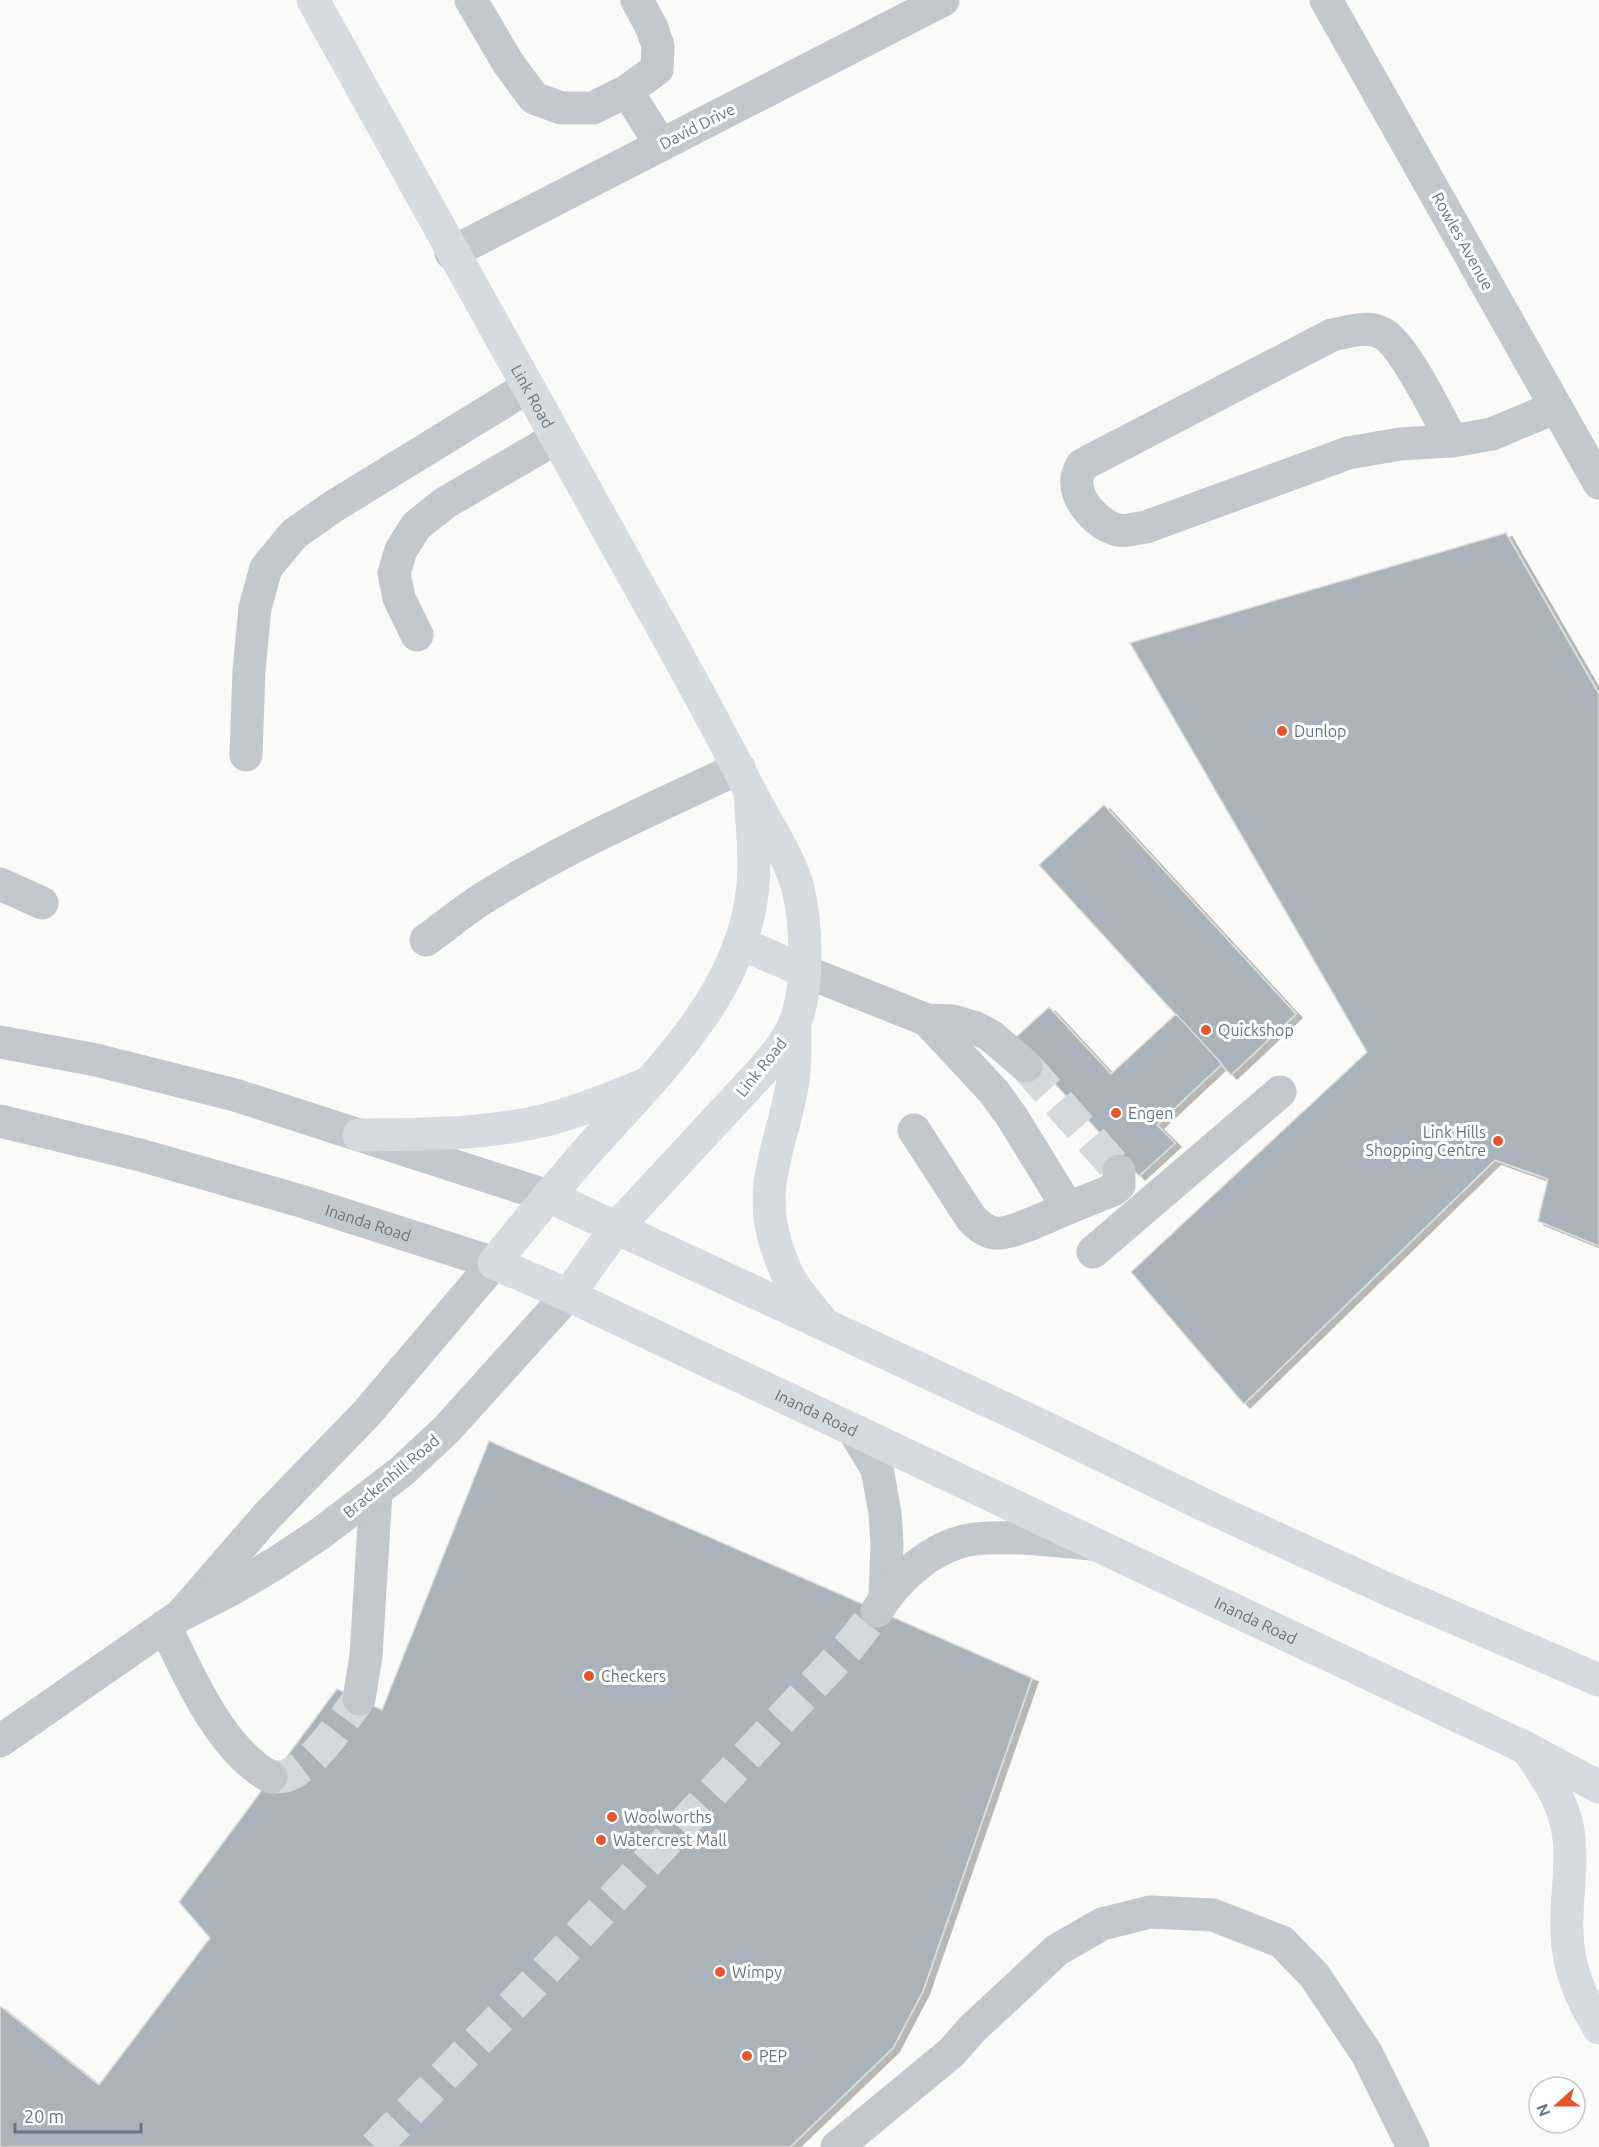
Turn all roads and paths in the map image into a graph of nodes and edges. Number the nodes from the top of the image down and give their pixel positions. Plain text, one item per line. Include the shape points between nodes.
1 (313, 0) edge
2 (471, 0) edge
3 (637, 0) edge
4 (943, 0) edge
5 (1326, 0) edge
6 (627, 91) junction
7 (661, 145) junction
8 (451, 253) junction
9 (526, 388) junction
10 (1556, 407) junction
11 (556, 438) junction
12 (1452, 441) junction
13 (1599, 483) edge
14 (417, 635) dead end
15 (246, 755) dead end
16 (745, 780) junction
17 (0, 884) edge
18 (42, 903) dead end
19 (426, 940) dead end
20 (740, 943) junction
21 (804, 971) junction
22 (927, 1020) junction
23 (795, 1023) junction
24 (0, 1042) edge
25 (1026, 1066) tunnel mouth
26 (649, 1083) junction
27 (1280, 1092) dead end
28 (0, 1120) edge
29 (914, 1130) dead end
30 (359, 1135) junction
31 (1119, 1171) dead end
32 (548, 1196) junction
33 (1068, 1208) junction
34 (617, 1227) junction
35 (1093, 1252) dead end
36 (494, 1263) junction
37 (568, 1295) junction
38 (824, 1323) junction
39 (854, 1431) junction
40 (376, 1491) junction
41 (1091, 1544) junction
42 (173, 1620) junction
43 (1599, 1680) edge
44 (359, 1699) tunnel mouth
45 (0, 1741) edge
46 (1526, 1748) junction
47 (271, 1777) dead end
48 (1599, 1787) edge
49 (1599, 2028) edge
50 (837, 2147) edge
51 (1413, 2147) edge

1 - 8 main road, Link Road
2 - 6 street via 534,98 561,108 593,108
3 - 6 street via 658,46 657,69
4 - 7 street, David Drive
5 - 10 street, Rowles Avenue
6 - 7 street
7 - 8 street, David Drive
8 - 9 main road, Link Road
9 - 11 main road, Link Road
9 - 15 street via 334,506 294,534 266,568 255,608
10 - 12 street via 1492,434
10 - 13 street, Rowles Avenue
11 - 14 street via 445,503 416,526 401,550 394,573 399,598
11 - 16 main road, Link Road
12 - 12 street via 1398,345 1381,332 1358,329 1332,335 1082,465 1077,479 1089,510 1102,523 1120,531 1146,527 1348,453
16 - 19 street via 599,835 480,900
16 - 20 main road, Link Road via 754,866 751,901
16 - 21 main road, Link Road via 797,886
17 - 18 street
20 - 21 main road
20 - 26 main road, Link Road via 715,996 687,1038
21 - 22 street
21 - 23 main road, Link Road
22 - 25 street via 974,1027
22 - 33 street via 994,1092
23 - 34 main road, Link Road via 760,1073
23 - 38 main road via 792,1088 770,1179 768,1207 772,1231 792,1283
24 - 30 street via 96,1060 235,1095
26 - 30 main road via 595,1105 504,1128
26 - 32 main road, Link Road
27 - 35 street
28 - 36 street, Inanda Road via 301,1201
29 - 33 street via 981,1228 994,1233 1008,1232
30 - 32 street
31 - 33 street via 1119,1185 1113,1190
32 - 34 main road
32 - 36 main road, Link Road
34 - 37 main road, Link Road
34 - 38 main road
36 - 37 main road, Inanda Road
36 - 42 street, Brackenhill Road via 366,1414
37 - 39 main road, Inanda Road
37 - 40 street, Brackenhill Road via 447,1429
38 - 43 main road via 1219,1512
39 - 41 main road, Inanda Road
39 - 41 street via 876,1469 885,1513 887,1544 881,1604 911,1570 948,1546 974,1539 1012,1538
40 - 42 street, Brackenhill Road via 276,1563
40 - 44 street via 366,1656
41 - 46 main road, Inanda Road
42 - 45 street, Brackenhill Road
42 - 47 street via 214,1719 243,1758
46 - 48 main road, Inanda Road
46 - 49 main road via 1553,1787 1565,1819 1570,1850 1567,1933 1571,1970
50 - 51 street via 952,2052 1057,1950 1102,1924 1150,1912 1213,1915 1282,1942 1314,1976 1367,2054

